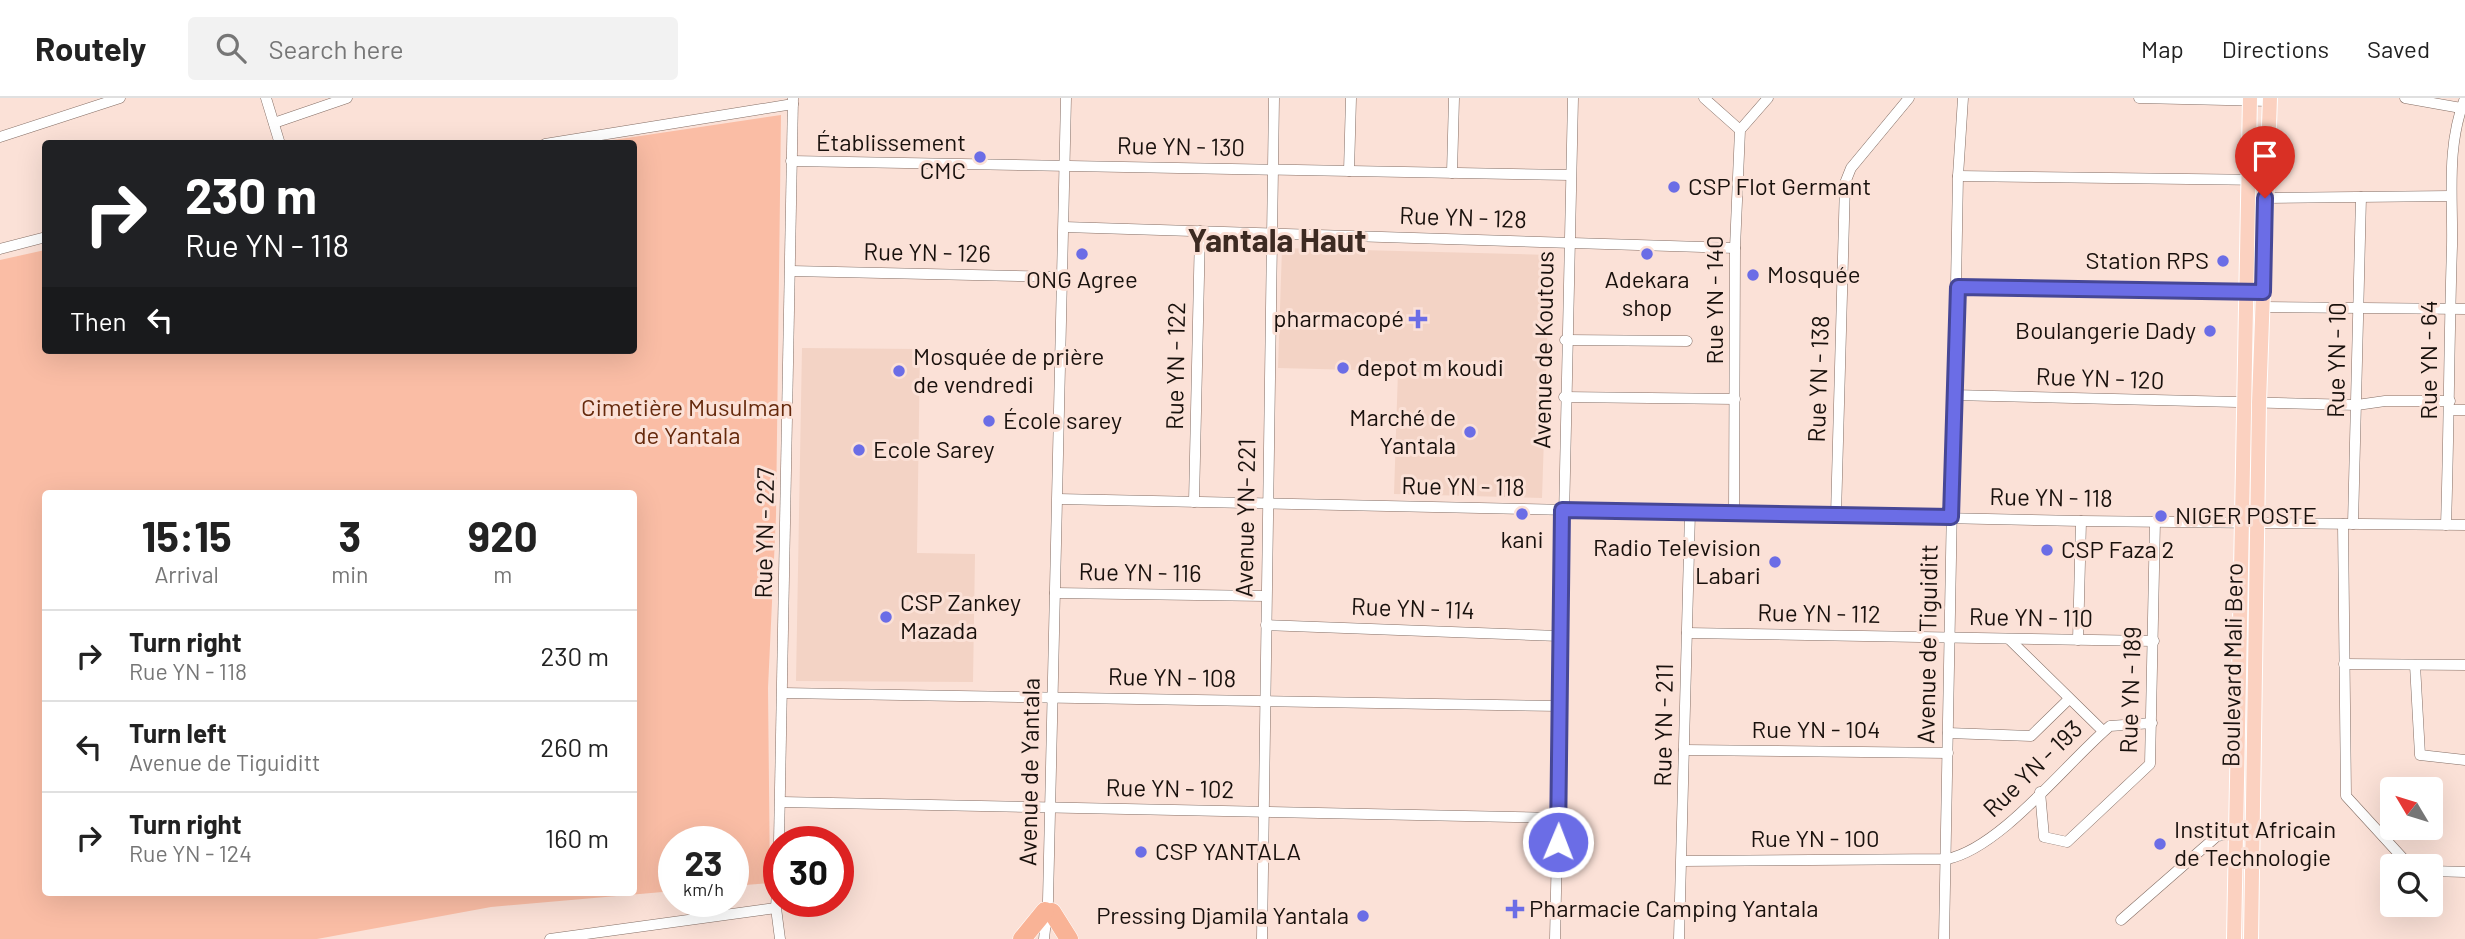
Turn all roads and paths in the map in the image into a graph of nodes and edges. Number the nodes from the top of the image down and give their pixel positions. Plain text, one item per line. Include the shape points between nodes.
1 (120, 98) edge
2 (266, 98) edge
3 (347, 98) edge
4 (1066, 98) edge
5 (1273, 98) edge
6 (1351, 98) edge
7 (1454, 98) edge
8 (1573, 98) edge
9 (1704, 98) edge
10 (1768, 98) edge
11 (1909, 98) edge
12 (1963, 98) edge
13 (2139, 98) edge
14 (2405, 98) edge
15 (2250, 99) edge
16 (2269, 100) edge
17 (793, 101) edge
18 (2463, 103) edge
19 (274, 123) junction
20 (1740, 130) junction
21 (0, 137) edge
22 (279, 140) edge
23 (568, 140) edge
24 (791, 161) junction
25 (1063, 166) junction
26 (1273, 170) junction
27 (1349, 171) junction
28 (1452, 173) junction
29 (1570, 175) junction
30 (1958, 176) junction
31 (2248, 180) junction
32 (2266, 180) junction
33 (2451, 196) junction
34 (2361, 197) junction
35 (2265, 198) junction
36 (1064, 227) junction
37 (1200, 231) junction
38 (1272, 233) junction
39 (42, 238) edge
40 (1568, 243) junction
41 (1735, 248) junction
42 (0, 249) edge
43 (791, 271) junction
44 (1063, 277) junction
45 (1958, 287) junction
46 (2248, 292) junction
47 (2263, 292) junction
48 (2263, 307) junction
49 (2358, 309) junction
50 (2450, 309) junction
51 (2465, 309) edge
52 (1565, 340) junction
53 (1687, 341) dead end
54 (1954, 396) junction
55 (1564, 397) junction
56 (1735, 399) junction
57 (2252, 403) junction
58 (2357, 405) junction
59 (2450, 406) junction
60 (2465, 410) edge
61 (1058, 499) junction
62 (1194, 502) junction
63 (1268, 504) junction
64 (1562, 510) junction
65 (1690, 512) junction
66 (1734, 513) junction
67 (1836, 515) junction
68 (1951, 517) junction
69 (2081, 521) junction
70 (2155, 521) junction
71 (2251, 523) junction
72 (2348, 524) junction
73 (2446, 525) junction
74 (2465, 525) edge
75 (1055, 593) junction
76 (1266, 596) junction
77 (1266, 625) junction
78 (1687, 633) junction
79 (1559, 636) junction
80 (1950, 638) junction
81 (2009, 639) junction
82 (2078, 640) junction
83 (2154, 642) junction
84 (2344, 664) junction
85 (2415, 665) junction
86 (2465, 665) edge
87 (783, 693) junction
88 (1052, 697) junction
89 (2069, 699) junction
90 (1265, 701) junction
91 (1560, 706) junction
92 (2152, 723) junction
93 (2103, 731) junction
94 (1948, 733) junction
95 (1684, 750) junction
96 (1948, 752) junction
97 (2465, 760) edge
98 (2040, 792) junction
99 (782, 802) junction
100 (1050, 808) junction
101 (1263, 812) junction
102 (1558, 818) junction
103 (780, 826) edge
104 (2253, 832) junction
105 (2237, 833) junction
106 (2399, 854) edge
107 (1948, 859) junction
108 (1682, 861) junction
109 (2443, 871) edge
110 (2465, 872) edge
111 (1048, 908) junction
112 (763, 910) edge
113 (777, 917) edge
114 (2120, 920) dead end
115 (550, 939) edge
116 (780, 939) edge
117 (1022, 939) edge
118 (1044, 939) edge
119 (1050, 939) edge
120 (1069, 939) edge
121 (1262, 939) edge
122 (1555, 939) edge
123 (1679, 939) edge
124 (1944, 939) edge
125 (2234, 939) edge
126 (2251, 939) edge

1 - 21 street
2 - 19 street
3 - 19 street
4 - 25 street, Avenue de Yantala
5 - 26 street, Avenue YN- 221
6 - 27 street
7 - 28 street
8 - 29 street, Avenue de Koutous
9 - 20 street
10 - 20 street
11 - 67 street, Rue YN - 138 via 1851,168 1845,183
12 - 30 street, Avenue de Tiguiditt
13 - 15 street
14 - 18 street
15 - 16 street
15 - 31 main road, Boulevard Mali Bero
16 - 32 main road, Boulevard Mali Bero
17 - 23 street
17 - 24 street, Rue YN - 227
18 - 33 street, Rue YN - 64 via 2451,149
19 - 22 street
20 - 41 street, Rue YN - 140
24 - 25 street, Rue YN - 130
24 - 43 street, Rue YN - 227
25 - 26 street, Rue YN - 130
25 - 36 street, Avenue de Yantala
26 - 27 street, Rue YN - 130
26 - 38 street, Avenue YN- 221
27 - 28 street, Rue YN - 130
28 - 29 street, Rue YN - 130
29 - 40 street, Avenue de Koutous
30 - 31 street
30 - 45 street, Avenue de Tiguiditt
31 - 32 street
31 - 46 main road, Boulevard Mali Bero
32 - 35 main road, Boulevard Mali Bero
33 - 34 street
33 - 50 street, Rue YN - 64
34 - 35 street
34 - 49 street, Rue YN - 10
35 - 47 main road, Boulevard Mali Bero
36 - 37 street, Rue YN - 128
36 - 44 street, Avenue de Yantala
37 - 38 street, Rue YN - 128
37 - 62 street, Rue YN - 122
38 - 40 street, Rue YN - 128
38 - 63 street, Avenue YN- 221
39 - 42 street
40 - 41 street, Rue YN - 128
40 - 52 street, Avenue de Koutous
41 - 56 street, Rue YN - 140
43 - 44 street, Rue YN - 126
43 - 87 street, Rue YN - 227
44 - 61 street, Avenue de Yantala
45 - 46 street
45 - 54 street, Avenue de Tiguiditt
46 - 47 street
46 - 57 main road, Boulevard Mali Bero
47 - 48 main road, Boulevard Mali Bero
48 - 49 street
48 - 57 main road, Boulevard Mali Bero
49 - 50 street
49 - 58 street, Rue YN - 10
50 - 51 street
50 - 59 street, Rue YN - 64
52 - 53 street
52 - 55 street, Avenue de Koutous
54 - 57 street, Rue YN - 120
54 - 68 street, Avenue de Tiguiditt
55 - 56 street
55 - 64 street, Avenue de Koutous
56 - 66 street, Rue YN - 140
57 - 58 street, Rue YN - 120
57 - 71 main road, Boulevard Mali Bero
58 - 59 street, Rue YN - 120 via 2385,401
58 - 72 street, Rue YN - 10
59 - 60 street, Rue YN - 120
59 - 73 street, Rue YN - 64
61 - 62 street, Rue YN - 118
61 - 75 street, Avenue de Yantala
62 - 63 street, Rue YN - 118
63 - 64 street, Rue YN - 118
63 - 76 street, Avenue YN- 221
64 - 65 street, Rue YN - 118
64 - 79 street, Avenue de Koutous
65 - 66 street, Rue YN - 118
65 - 78 street, Rue YN - 211
66 - 67 street, Rue YN - 118
67 - 68 street, Rue YN - 118
68 - 69 street, Rue YN - 118
68 - 80 street, Avenue de Tiguiditt
69 - 70 street, Rue YN - 118
69 - 82 street
70 - 71 street, Rue YN - 118
70 - 83 street, Rue YN - 189
71 - 72 street, Rue YN - 118
71 - 104 main road, Boulevard Mali Bero
71 - 105 main road, Boulevard Mali Bero
72 - 73 street, Rue YN - 118
72 - 84 street, Rue YN - 10
73 - 74 street, Rue YN - 118
75 - 76 street, Rue YN - 116
75 - 88 street, Avenue de Yantala
76 - 77 street, Avenue YN- 221
77 - 79 street, Rue YN - 114
77 - 90 street, Avenue YN- 221
78 - 80 street, Rue YN - 112
78 - 95 street, Rue YN - 211
79 - 91 street, Avenue de Koutous
80 - 81 street, Rue YN - 110
80 - 94 street, Avenue de Tiguiditt
81 - 82 street, Rue YN - 110
81 - 89 street
82 - 83 street, Rue YN - 110
83 - 92 street, Rue YN - 189
84 - 85 street
84 - 106 street, Rue YN - 10 via 2346,796
85 - 86 street
85 - 97 street via 2420,755
87 - 88 street, Rue YN - 108
87 - 99 street, Rue YN - 227
88 - 90 street, Rue YN - 108
88 - 100 street, Avenue de Yantala
89 - 93 street
89 - 94 street via 2031,736
90 - 91 street, Rue YN - 108
90 - 101 street, Avenue YN- 221
91 - 102 street, Avenue de Koutous
92 - 93 street, Rue YN - 193 via 2112,725
92 - 98 street, Rue YN - 189 via 2149,766 2068,841 2044,837
93 - 98 street, Rue YN - 193
94 - 96 street, Avenue de Tiguiditt
95 - 96 street, Rue YN - 104
95 - 108 street, Rue YN - 211
96 - 107 street, Avenue de Tiguiditt
98 - 107 street, Rue YN - 193 via 1978,848
99 - 100 street, Rue YN - 102
99 - 103 street, Rue YN - 227
100 - 101 street, Rue YN - 102
100 - 111 street, Avenue de Yantala
101 - 102 street, Rue YN - 102
101 - 121 street, Avenue YN- 221
102 - 122 street, Avenue de Koutous
104 - 105 street
104 - 126 main road, Boulevard Mali Bero
105 - 114 street via 2217,836
105 - 125 main road, Boulevard Mali Bero
107 - 108 street, Rue YN - 100
107 - 124 street, Avenue de Tiguiditt
108 - 123 street, Rue YN - 211
109 - 110 street
111 - 117 highway
111 - 118 street, Avenue de Yantala
111 - 119 street, Avenue de Yantala
111 - 120 highway
112 - 115 street
113 - 116 street

